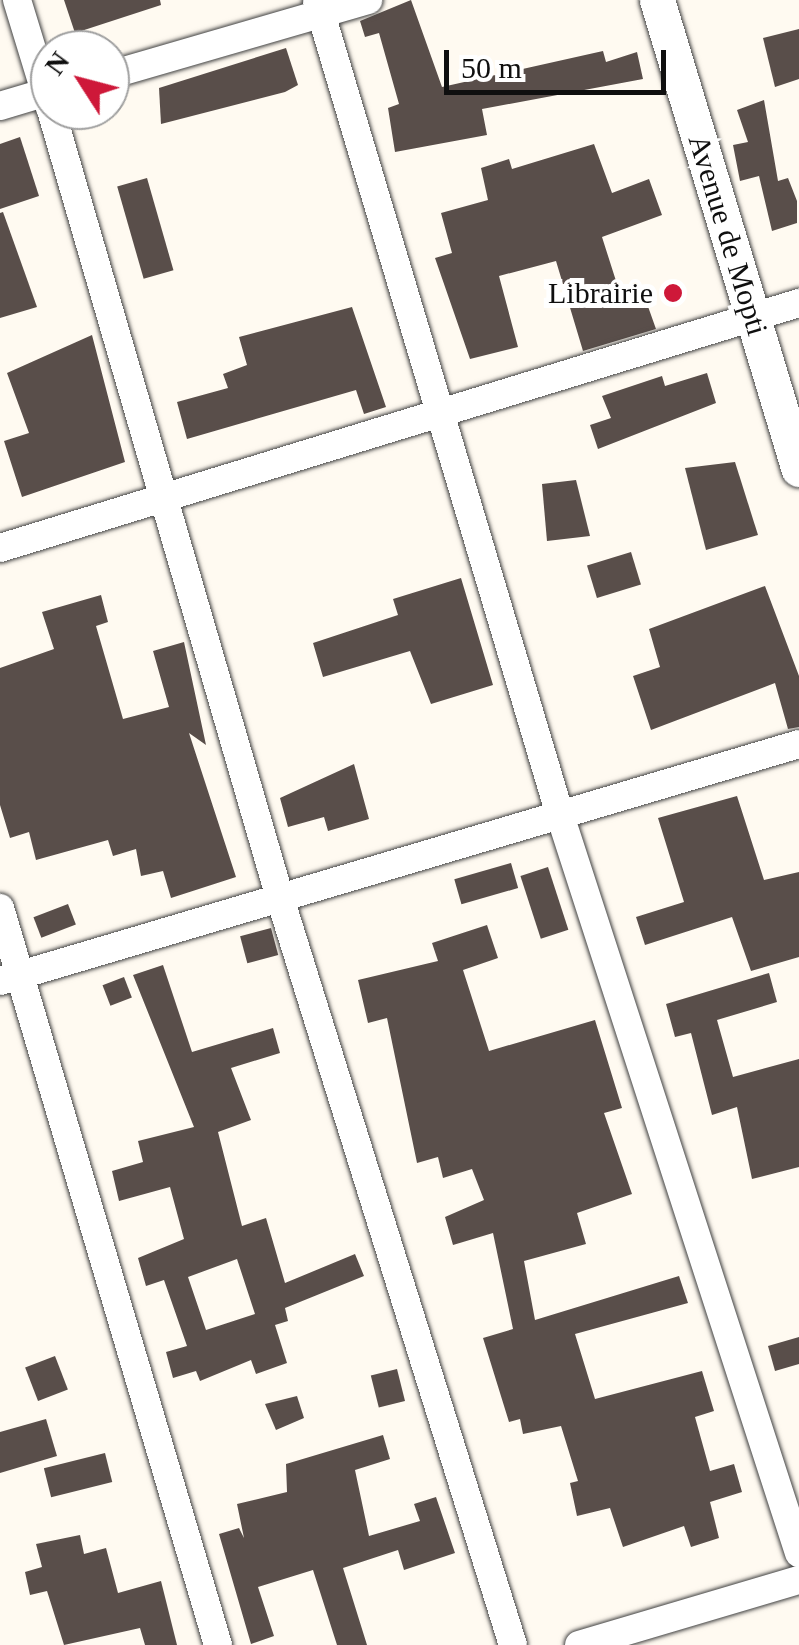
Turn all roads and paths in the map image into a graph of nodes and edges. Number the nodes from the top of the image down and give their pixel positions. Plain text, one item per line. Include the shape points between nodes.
1 (17, 0) edge
2 (368, 0) edge
3 (658, 0) edge
4 (320, 8) edge
5 (30, 41) edge
6 (130, 69) edge
7 (30, 103) edge
8 (0, 106) edge
9 (58, 130) edge
10 (799, 304) edge
11 (753, 317) junction
12 (440, 410) junction
13 (799, 469) edge
14 (167, 490) junction
15 (0, 548) edge
16 (799, 744) edge
17 (560, 815) junction
18 (280, 898) junction
19 (0, 908) edge
20 (10, 978) edge
21 (799, 1553) edge
22 (799, 1580) edge
23 (218, 1645) edge
24 (513, 1645) edge
25 (580, 1645) edge

1 - 5 street
2 - 4 street
3 - 11 street, Avenue de Mopti
4 - 6 street
4 - 12 street
7 - 8 street
9 - 14 street
10 - 11 street
11 - 12 street
11 - 13 street, Avenue de Mopti
12 - 14 street
12 - 17 street
14 - 15 street
14 - 18 street
16 - 17 street
17 - 18 street
17 - 21 street
18 - 20 street
18 - 24 street
19 - 20 street
20 - 23 street
22 - 25 street

